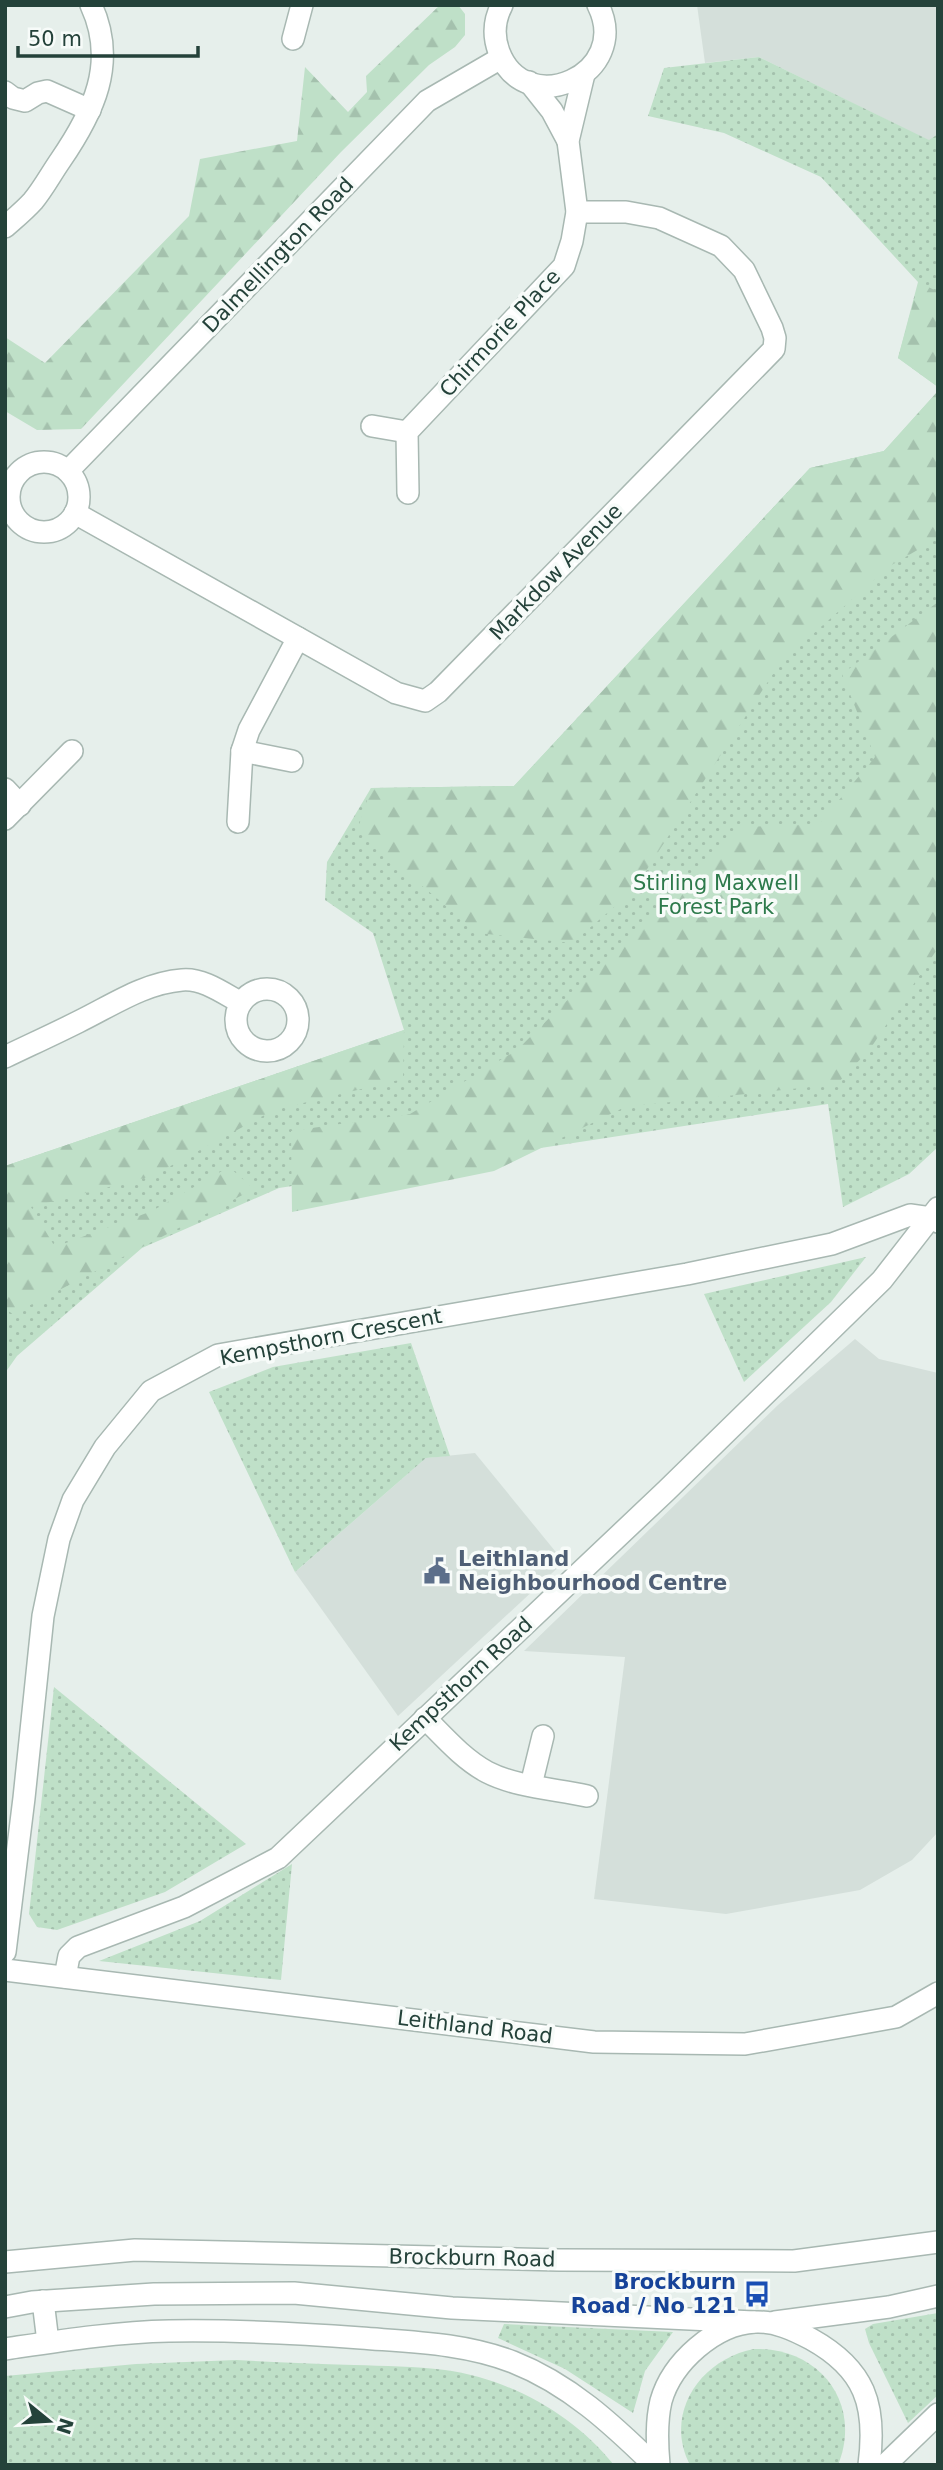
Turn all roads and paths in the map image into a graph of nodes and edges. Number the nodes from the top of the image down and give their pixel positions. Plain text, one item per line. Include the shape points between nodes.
1 (91, 5) edge
2 (302, 5) edge
3 (481, 5) edge
4 (502, 5) edge
5 (598, 5) edge
6 (495, 28) junction
7 (293, 39) dead end
8 (501, 58) junction
9 (584, 74) junction
10 (529, 82) junction
11 (5, 92) edge
12 (90, 110) junction
13 (568, 141) junction
14 (577, 212) junction
15 (5, 228) edge
16 (372, 426) dead end
17 (407, 432) junction
18 (68, 471) junction
19 (408, 493) dead end
20 (75, 513) junction
21 (12, 528) edge
22 (299, 638) junction
23 (72, 751) dead end
24 (242, 751) junction
25 (292, 761) dead end
26 (5, 789) edge
27 (13, 812) edge
28 (238, 822) dead end
29 (241, 1003) dead end
30 (5, 1057) edge
31 (935, 1216) edge
32 (425, 1718) junction
33 (542, 1736) dead end
34 (531, 1785) junction
35 (587, 1796) dead end
36 (5, 1952) edge
37 (5, 1970) edge
38 (65, 1978) junction
39 (938, 1993) edge
40 (938, 2242) edge
41 (5, 2262) edge
42 (938, 2296) edge
43 (43, 2301) junction
44 (5, 2307) edge
45 (764, 2322) junction
46 (48, 2342) junction
47 (5, 2349) edge
48 (938, 2414) edge
49 (657, 2465) edge
50 (869, 2465) edge
51 (885, 2465) edge

1 - 12 street via 103,52 102,76
2 - 7 street
3 - 6 street
4 - 6 street
5 - 9 street via 605,23 604,38 599,56
6 - 8 street
8 - 10 street
8 - 18 street, Dalmellington Road via 427,100
9 - 10 street via 556,86
9 - 13 street, Chirmorie Place
10 - 13 street, Chirmorie Place
11 - 12 street via 26,101 47,91
12 - 15 street via 34,201
13 - 14 street, Chirmorie Place
14 - 17 street, Chirmorie Place via 564,266
14 - 22 street, Markdow Avenue via 626,212 659,218 721,246 744,270 772,328 774,349 425,701 396,693
16 - 17 street
17 - 19 street
18 - 20 street via 77,483 80,499
18 - 21 street via 43,462 19,472 9,497
20 - 21 street via 65,526 49,532
20 - 22 street, Markdow Avenue
22 - 24 street
23 - 27 street
24 - 25 street
24 - 28 street
26 - 27 street
29 - 30 street via 206,984 183,980 153,986
31 - 32 street, Kempsthorn Road via 882,1280
31 - 36 street, Kempsthorn Crescent via 910,1215 832,1244 687,1274 218,1355 151,1391 105,1447 73,1500 59,1539 43,1616
32 - 34 street via 462,1755 486,1771
32 - 38 street, Kempsthorn Road via 278,1858 184,1908 78,1947 69,1956
33 - 34 street
34 - 35 street
37 - 38 street, Leithland Road
38 - 39 street, Leithland Road via 608,2042 745,2044 896,2017
40 - 41 street, Brockburn Road via 794,2261 135,2250
42 - 45 street via 889,2307
43 - 44 street
43 - 45 street via 293,2293 452,2308
43 - 46 street
45 - 49 street via 735,2325 702,2343 673,2375 657,2420
45 - 50 street via 827,2348 857,2376 873,2436
46 - 47 street
46 - 49 street via 167,2331 283,2332 467,2348 514,2363 576,2396
48 - 51 street

